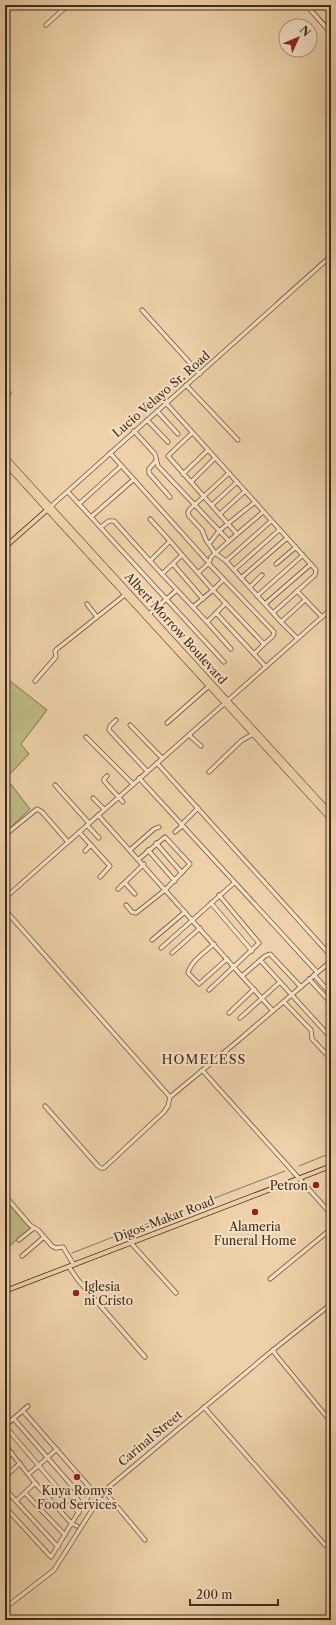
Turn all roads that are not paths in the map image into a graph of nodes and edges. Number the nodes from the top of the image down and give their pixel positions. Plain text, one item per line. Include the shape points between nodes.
1 (68, 5) edge
2 (306, 5) edge
3 (46, 25) dead end
4 (331, 33) edge
5 (331, 256) edge
6 (142, 310) dead end
7 (200, 374) junction
8 (186, 385) junction
9 (9, 393) dead end
10 (5, 397) edge
11 (166, 403) junction
12 (157, 411) junction
13 (147, 420) junction
14 (134, 431) junction
15 (192, 433) junction
16 (178, 434) dead end
17 (238, 440) dead end
18 (168, 442) dead end
19 (208, 450) junction
20 (110, 453) junction
21 (5, 457) edge
22 (215, 458) junction
23 (156, 462) junction
24 (5, 463) edge
25 (121, 466) junction
26 (229, 473) junction
27 (183, 474) junction
28 (134, 480) junction
29 (191, 482) junction
30 (237, 482) junction
31 (245, 491) junction
32 (68, 492) junction
33 (170, 497) dead end
34 (205, 497) junction
35 (255, 502) junction
36 (79, 504) junction
37 (195, 504) junction
38 (212, 505) junction
39 (49, 509) junction
40 (263, 512) junction
41 (220, 514) junction
42 (91, 516) junction
43 (150, 519) dead end
44 (271, 521) junction
45 (228, 523) junction
46 (101, 527) junction
47 (279, 530) junction
48 (219, 531) junction
49 (237, 534) junction
50 (287, 538) junction
51 (170, 541) junction
52 (229, 541) junction
53 (209, 544) junction
54 (5, 547) edge
55 (296, 547) junction
56 (215, 553) junction
57 (182, 555) junction
58 (303, 555) junction
59 (150, 561) junction
60 (226, 561) junction
61 (209, 563) junction
62 (173, 564) junction
63 (276, 564) dead end
64 (311, 564) junction
65 (234, 570) junction
66 (198, 573) junction
67 (162, 574) junction
68 (262, 575) dead end
69 (241, 578) junction
70 (224, 579) junction
71 (132, 580) dead end
72 (250, 587) junction
73 (177, 590) junction
74 (212, 590) junction
75 (297, 591) junction
76 (126, 594) junction
77 (257, 596) junction
78 (203, 599) junction
79 (167, 600) junction
80 (305, 600) junction
81 (226, 603) junction
82 (87, 604) dead end
83 (265, 604) junction
84 (193, 607) junction
85 (156, 609) junction
86 (331, 609) edge
87 (216, 613) junction
88 (273, 613) junction
89 (327, 613) junction
90 (149, 614) junction
91 (97, 617) junction
92 (322, 617) junction
93 (331, 618) edge
94 (207, 622) junction
95 (281, 622) junction
96 (297, 638) junction
97 (264, 644) junction
98 (231, 649) dead end
99 (254, 654) junction
100 (224, 662) dead end
101 (266, 667) junction
102 (35, 681) dead end
103 (209, 686) junction
104 (226, 702) junction
105 (116, 720) dead end
106 (167, 723) dead end
107 (130, 725) dead end
108 (253, 734) junction
109 (190, 735) junction
110 (86, 737) dead end
111 (201, 746) dead end
112 (162, 758) junction
113 (157, 763) junction
114 (147, 771) junction
115 (209, 772) dead end
116 (107, 776) dead end
117 (139, 778) junction
118 (133, 784) junction
119 (55, 785) dead end
120 (119, 796) junction
121 (93, 798) dead end
122 (124, 802) dead end
123 (198, 808) junction
124 (104, 809) junction
125 (331, 814) edge
126 (98, 815) junction
127 (331, 819) edge
128 (88, 824) junction
129 (181, 825) junction
130 (160, 827) dead end
131 (79, 832) junction
132 (175, 832) dead end
133 (5, 835) edge
134 (99, 838) dead end
135 (68, 842) junction
136 (156, 843) junction
137 (91, 845) junction
138 (85, 850) dead end
139 (130, 850) junction
140 (148, 850) junction
141 (139, 859) junction
142 (144, 864) junction
143 (182, 873) junction
144 (100, 877) dead end
145 (174, 881) junction
146 (234, 882) junction
147 (125, 883) junction
148 (118, 889) dead end
149 (165, 890) junction
150 (135, 894) dead end
151 (219, 895) junction
152 (5, 898) edge
153 (211, 903) junction
154 (126, 904) dead end
155 (5, 910) edge
156 (185, 912) junction
157 (192, 920) junction
158 (200, 928) junction
159 (152, 940) dead end
160 (214, 944) junction
161 (161, 948) dead end
162 (252, 951) junction
163 (172, 953) dead end
164 (331, 956) edge
165 (227, 959) junction
166 (260, 960) junction
167 (330, 964) edge
168 (234, 967) junction
169 (316, 974) junction
170 (242, 976) junction
171 (309, 979) junction
172 (280, 982) junction
173 (301, 987) junction
174 (254, 989) junction
175 (209, 990) dead end
176 (331, 994) edge
177 (291, 995) junction
178 (261, 998) junction
179 (284, 1002) junction
180 (331, 1003) edge
181 (273, 1011) junction
182 (229, 1013) dead end
183 (240, 1018) dead end
184 (331, 1038) edge
185 (331, 1059) edge
186 (202, 1070) junction
187 (170, 1097) junction
188 (45, 1106) dead end
189 (331, 1166) edge
190 (299, 1178) junction
191 (5, 1196) edge
192 (10, 1202) junction
193 (5, 1207) edge
194 (331, 1214) edge
195 (34, 1228) junction
196 (331, 1229) edge
197 (44, 1236) junction
198 (19, 1240) dead end
199 (132, 1243) junction
200 (22, 1256) dead end
201 (74, 1265) junction
202 (69, 1267) junction
203 (270, 1279) dead end
204 (5, 1291) edge
205 (176, 1293) dead end
206 (331, 1304) edge
207 (273, 1350) junction
208 (145, 1357) dead end
209 (28, 1406) dead end
210 (204, 1407) junction
211 (23, 1411) junction
212 (14, 1419) junction
213 (331, 1422) edge
214 (5, 1426) edge
215 (5, 1446) edge
216 (56, 1449) junction
217 (12, 1453) junction
218 (47, 1457) junction
219 (5, 1460) edge
220 (20, 1463) junction
221 (38, 1465) junction
222 (84, 1472) dead end
223 (29, 1474) junction
224 (80, 1476) junction
225 (5, 1477) edge
226 (35, 1483) junction
227 (5, 1488) edge
228 (104, 1491) junction
229 (25, 1493) junction
230 (16, 1501) junction
231 (86, 1502) junction
232 (5, 1507) edge
233 (79, 1513) junction
234 (72, 1524) junction
235 (77, 1526) dead end
236 (65, 1535) junction
237 (145, 1540) dead end
238 (325, 1545) dead end
239 (58, 1547) junction
240 (5, 1608) edge

1 - 3 street
2 - 4 street
5 - 7 street, Lucio Velayo Sr. Road
6 - 7 street
7 - 8 street, Lucio Velayo Sr. Road
8 - 11 street, Lucio Velayo Sr. Road
8 - 17 street
9 - 10 street
11 - 12 street, Lucio Velayo Sr. Road
11 - 15 street
12 - 13 street, Lucio Velayo Sr. Road
12 - 16 street
13 - 14 street, Lucio Velayo Sr. Road
13 - 18 street
14 - 20 street, Lucio Velayo Sr. Road
14 - 23 street via 155,454
15 - 19 street
15 - 27 street via 168,455
19 - 22 street
19 - 27 street
20 - 25 street
20 - 32 street, Lucio Velayo Sr. Road
21 - 39 highway, Albert Morrow Boulevard
22 - 26 street
22 - 29 street
23 - 33 street via 149,469 149,473
23 - 37 street
24 - 39 highway, Albert Morrow Boulevard
25 - 28 street
25 - 36 street
26 - 30 street
26 - 34 street
27 - 29 street
28 - 42 street
28 - 61 street
29 - 34 street
30 - 31 street
30 - 38 street
31 - 35 street
31 - 41 street
32 - 36 street
32 - 39 street, Lucio Velayo Sr. Road
34 - 37 street
34 - 38 street
35 - 40 street
35 - 45 street
36 - 42 street
37 - 48 street
37 - 53 street via 188,514 202,530
38 - 41 street
39 - 54 main road, Lucio Velayo Sr. Road
39 - 76 highway, Albert Morrow Boulevard
39 - 90 highway, Albert Morrow Boulevard
40 - 44 street
40 - 49 street
41 - 45 street
42 - 46 street
43 - 51 street
44 - 47 street
44 - 60 street
45 - 48 street
45 - 49 street
46 - 59 street via 109,521 114,521
46 - 79 street
47 - 50 street
47 - 65 street
48 - 52 street
48 - 53 street
49 - 52 street
50 - 55 street
50 - 69 street
51 - 57 street
51 - 59 street
52 - 56 street
53 - 56 street
55 - 58 street
55 - 63 street
56 - 60 street
56 - 61 street
57 - 62 street
57 - 66 street
58 - 64 street
58 - 77 street
59 - 67 street
60 - 65 street
61 - 66 street
61 - 70 street
62 - 67 street
62 - 78 street
64 - 75 street via 316,573
64 - 83 street
65 - 69 street
66 - 74 street
67 - 73 street
68 - 72 street
69 - 72 street
70 - 74 street
70 - 97 street via 274,632
71 - 85 street
72 - 77 street
73 - 79 street
73 - 84 street
74 - 78 street
74 - 81 street
75 - 80 street
75 - 88 street
76 - 91 street
76 - 103 highway, Albert Morrow Boulevard
77 - 83 street
78 - 84 street
79 - 85 street
79 - 100 street
80 - 92 street
80 - 95 street
81 - 87 street
81 - 97 street
82 - 91 street
83 - 88 street
84 - 94 street
85 - 90 street
86 - 89 street
87 - 94 street
87 - 99 street
88 - 95 street
89 - 92 street
89 - 93 street
90 - 104 highway, Albert Morrow Boulevard
91 - 102 street via 55,651 56,657
92 - 96 street
94 - 98 street
95 - 96 street
96 - 101 street
97 - 99 street
99 - 101 street
101 - 104 street
103 - 104 highway, Albert Morrow Boulevard
103 - 106 street
104 - 108 highway, Albert Morrow Boulevard
104 - 109 street
104 - 125 highway, Albert Morrow Boulevard
105 - 114 street via 109,730
107 - 112 street
108 - 115 street via 241,741
108 - 127 highway, Albert Morrow Boulevard
109 - 111 street
109 - 112 street
110 - 118 street
112 - 113 street
113 - 114 street
113 - 123 street
114 - 117 street
116 - 120 street via 104,781
117 - 118 street
117 - 129 street
118 - 120 street
119 - 128 street
120 - 122 street
120 - 124 street
121 - 124 street
123 - 129 street
123 - 164 street
124 - 126 street
126 - 128 street
126 - 139 street
128 - 131 street
128 - 134 street
129 - 132 street
129 - 146 street
130 - 139 street via 154,829
131 - 135 street
131 - 137 street
133 - 135 street via 36,809 42,812
135 - 152 street
136 - 140 street
136 - 143 street
136 - 143 street via 167,837 190,863
137 - 138 street
137 - 144 street via 110,866
139 - 141 street
140 - 141 street
140 - 145 street
141 - 142 street
142 - 147 street
142 - 149 street
143 - 145 street
145 - 149 street
146 - 151 street
146 - 169 street
147 - 148 street
147 - 150 street
149 - 154 street via 136,913
149 - 156 street
151 - 153 street
151 - 162 street via 259,942
153 - 157 street
153 - 162 street
155 - 187 street
156 - 157 street
156 - 159 street
157 - 158 street
157 - 161 street
158 - 160 street
158 - 163 street
160 - 165 street
160 - 165 street via 197,959 188,973 199,984
162 - 168 street
165 - 168 street
166 - 170 street
166 - 172 street
166 - 173 street via 272,954
167 - 169 street
168 - 170 street
168 - 175 street
169 - 171 street
169 - 176 street
170 - 174 street
171 - 173 street
171 - 180 street
172 - 177 street
172 - 178 street
173 - 177 street
174 - 178 street
174 - 182 street
177 - 179 street
177 - 184 street
178 - 181 street
178 - 183 street
179 - 181 street
179 - 185 street via 310,1030 312,1039
181 - 186 street
186 - 187 street
186 - 190 street
187 - 188 street via 164,1112 102,1168
189 - 190 main road, Digos-Makar Road
190 - 194 street
190 - 199 main road, Digos-Makar Road
191 - 192 street
192 - 193 street
192 - 195 street
195 - 197 street
195 - 198 street
196 - 203 street
197 - 200 street
197 - 201 street via 54,1248 63,1247
199 - 201 main road, Digos-Makar Road
199 - 205 street
201 - 202 main road, Digos-Makar Road
202 - 204 main road, Digos-Makar Road
202 - 208 street
206 - 207 street, Carinal Street
207 - 210 street, Carinal Street
207 - 213 street
209 - 211 street
210 - 228 street, Carinal Street
210 - 238 street
211 - 212 street
211 - 216 street
212 - 214 street
212 - 218 street
214 - 221 street
215 - 217 street
216 - 218 street
216 - 224 street
217 - 219 street
217 - 220 street
218 - 221 street
218 - 231 street
220 - 223 street
220 - 225 street
221 - 223 street
221 - 233 street
222 - 224 street
223 - 226 street
224 - 231 street via 92,1490
226 - 229 street
226 - 234 street
227 - 230 street
228 - 237 street
228 - 240 street, Carinal Street via 54,1570
229 - 230 street
229 - 236 street
230 - 239 street
231 - 233 street
232 - 239 street via 51,1557
233 - 234 street
234 - 235 street
234 - 236 street
236 - 239 street

